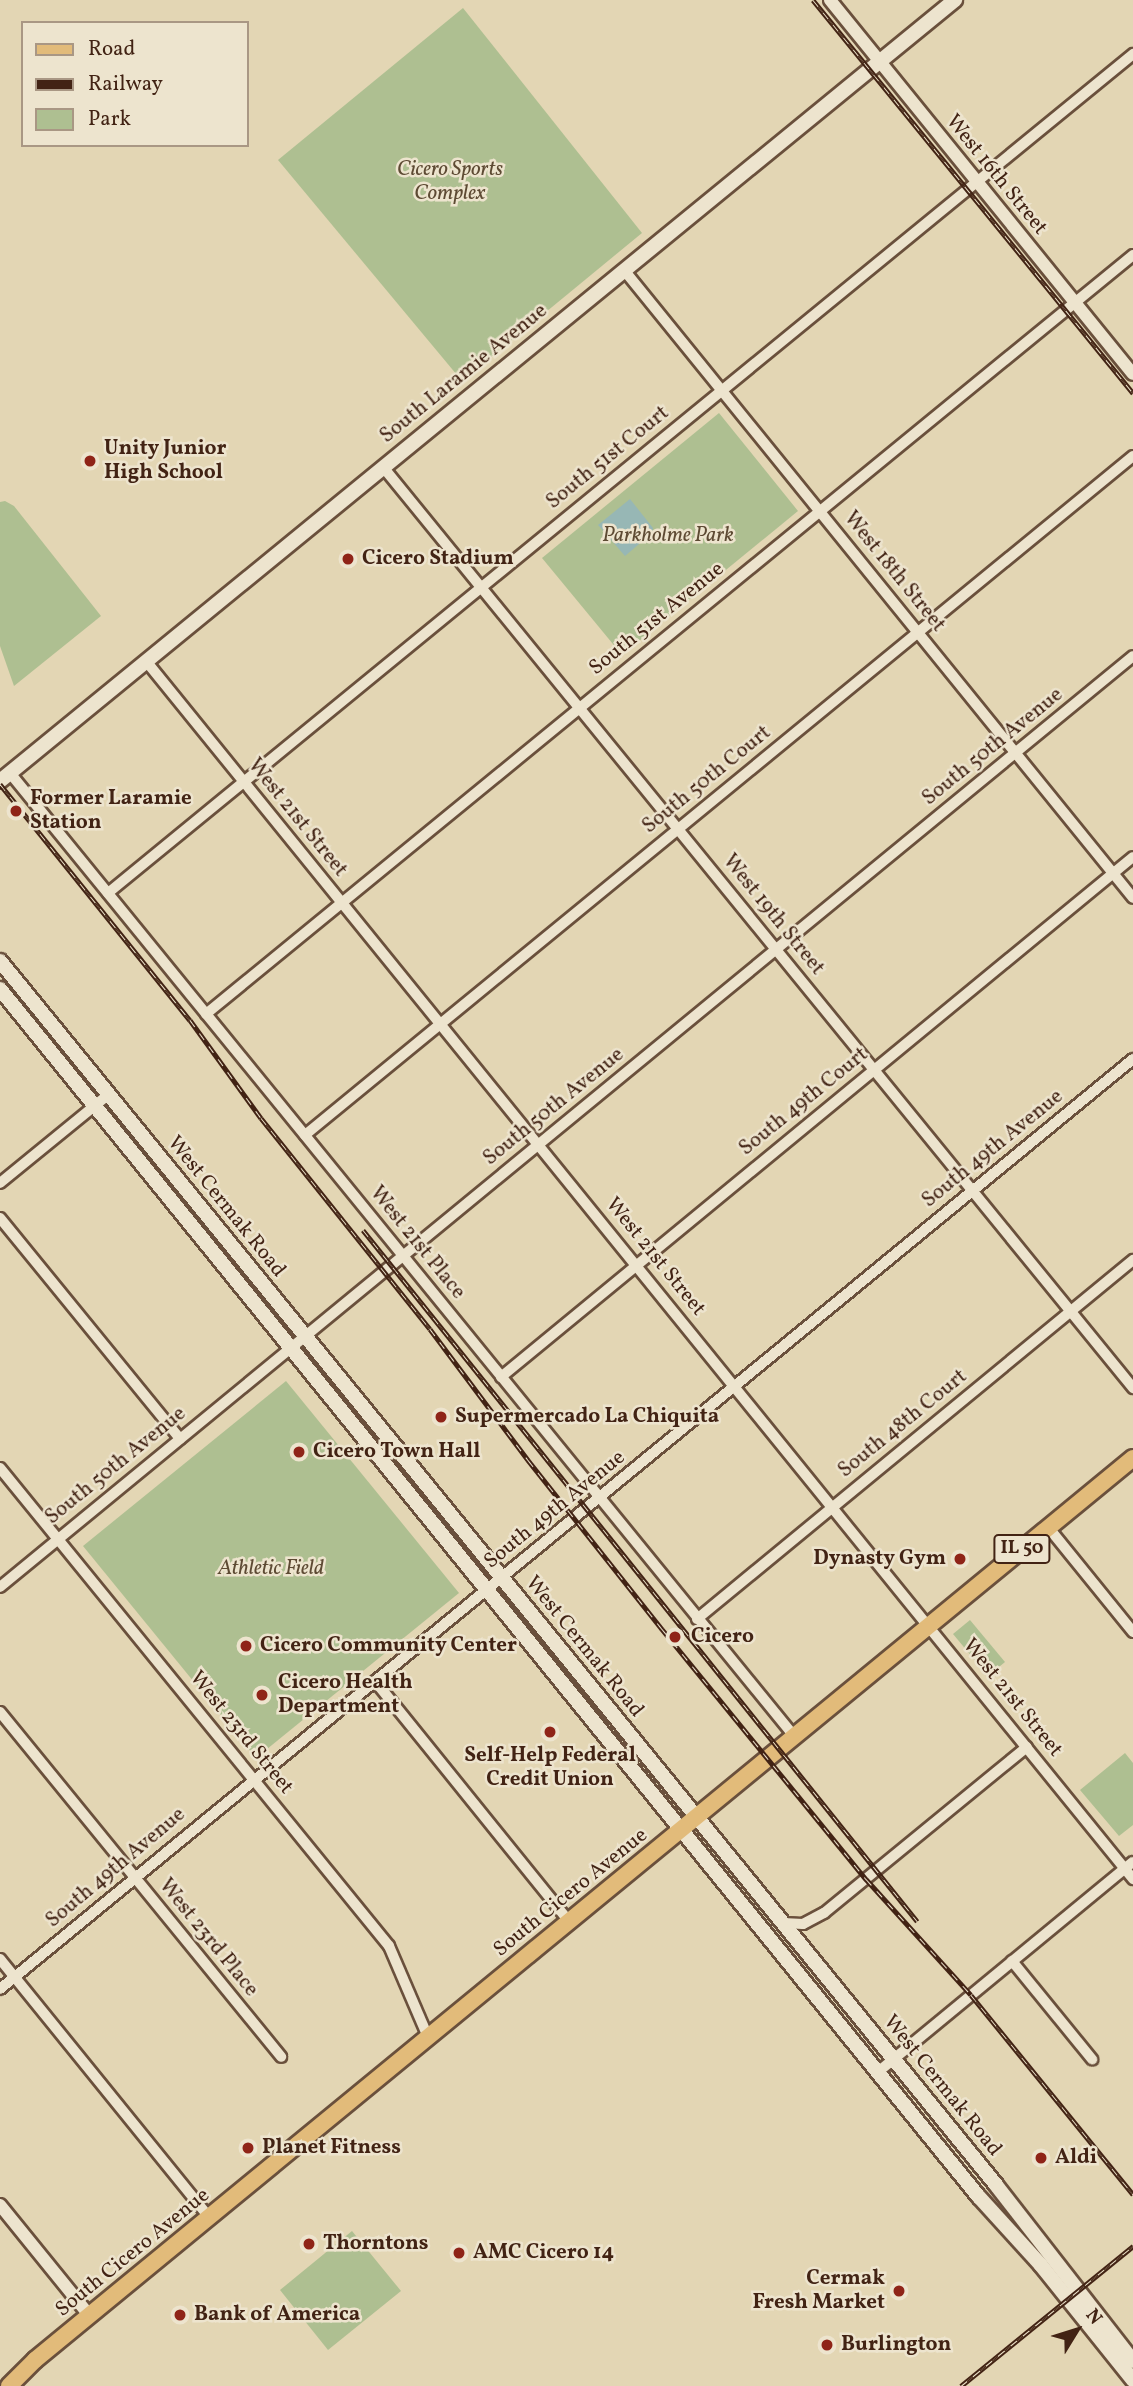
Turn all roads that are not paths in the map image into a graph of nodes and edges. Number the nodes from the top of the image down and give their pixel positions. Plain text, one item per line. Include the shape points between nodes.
1 (830, 0) edge
2 (955, 0) edge
3 (1133, 54) edge
4 (880, 62) junction
5 (977, 181) junction
6 (1133, 255) edge
7 (624, 270) junction
8 (1075, 302) junction
9 (1133, 374) edge
10 (722, 390) junction
11 (1133, 456) edge
12 (383, 467) junction
13 (820, 512) junction
14 (481, 587) junction
15 (918, 632) junction
16 (1133, 656) edge
17 (146, 662) junction
18 (580, 708) junction
19 (1015, 753) junction
20 (5, 777) edge
21 (243, 782) junction
22 (678, 829) junction
23 (1133, 857) edge
24 (1113, 873) junction
25 (108, 892) junction
26 (1133, 898) edge
27 (342, 903) junction
28 (776, 950) junction
29 (0, 961) edge
30 (0, 989) edge
31 (206, 1014) junction
32 (440, 1024) junction
33 (1133, 1059) edge
34 (874, 1069) junction
35 (108, 1094) junction
36 (95, 1106) junction
37 (305, 1135) junction
38 (538, 1145) junction
39 (0, 1184) edge
40 (973, 1191) junction
41 (0, 1218) edge
42 (403, 1256) junction
43 (1133, 1260) edge
44 (636, 1265) junction
45 (1070, 1311) junction
46 (305, 1336) junction
47 (291, 1348) junction
48 (501, 1377) junction
49 (735, 1387) junction
50 (1133, 1388) edge
51 (180, 1439) junction
52 (1133, 1458) edge
53 (0, 1468) edge
54 (599, 1498) junction
55 (833, 1507) junction
56 (1048, 1527) junction
57 (58, 1539) junction
58 (501, 1579) junction
59 (0, 1587) edge
60 (488, 1590) junction
61 (697, 1619) junction
62 (929, 1625) junction
63 (1133, 1632) edge
64 (375, 1681) junction
65 (0, 1712) edge
66 (794, 1736) junction
67 (1027, 1747) junction
68 (254, 1779) junction
69 (696, 1817) junction
70 (681, 1829) junction
71 (1129, 1866) edge
72 (135, 1878) junction
73 (1133, 1879) edge
74 (569, 1921) junction
75 (783, 1923) junction
76 (0, 1959) edge
77 (1012, 1961) junction
78 (15, 1977) junction
79 (0, 1989) edge
80 (428, 2037) junction
81 (281, 2057) dead end
82 (1092, 2059) dead end
83 (893, 2060) junction
84 (878, 2072) junction
85 (0, 2205) edge
86 (210, 2218) junction
87 (90, 2316) junction
88 (35, 2360) junction
89 (1133, 2361) edge
90 (1133, 2380) edge
91 (0, 2384) edge
92 (9, 2386) edge

1 - 4 street, West 16th Street
2 - 4 main road, South Laramie Avenue
3 - 5 street, South 51st Court
4 - 5 street, West 16th Street
4 - 7 main road, South Laramie Avenue
5 - 8 street, West 16th Street
5 - 10 street, South 51st Court
6 - 8 street, South 51st Avenue
7 - 10 street, West 18th Street
7 - 12 main road, South Laramie Avenue
8 - 9 street, West 16th Street
8 - 13 street, South 51st Avenue
10 - 13 street, West 18th Street
10 - 14 street, South 51st Court
11 - 15 street, South 50th Court
12 - 14 street, West 19th Street
12 - 17 main road, South Laramie Avenue
13 - 15 street, West 18th Street
13 - 18 street, South 51st Avenue
14 - 18 street, West 19th Street
14 - 21 street, South 51st Court
15 - 19 street, West 18th Street
15 - 22 street, South 50th Court
16 - 19 street, South 50th Avenue
17 - 20 main road, South Laramie Avenue
17 - 21 street, West 21st Street
18 - 22 street, West 19th Street
18 - 27 street, South 51st Avenue
19 - 24 street, West 18th Street
19 - 28 street, South 50th Avenue
20 - 25 street, West 21st Place
21 - 25 street, South 51st Court
21 - 27 street, West 21st Street
22 - 28 street, West 19th Street
22 - 32 street, South 50th Court
23 - 24 street, South 49th Court
24 - 26 street, West 18th Street
24 - 34 street, South 49th Court
25 - 31 street, West 21st Place
27 - 31 street, South 51st Avenue
27 - 32 street, West 21st Street
28 - 34 street, West 19th Street
28 - 38 street, South 50th Avenue
29 - 35 main road, West Cermak Road
30 - 36 main road, West Cermak Road
31 - 37 street, West 21st Place
32 - 37 street, South 50th Court
32 - 38 street, West 21st Street
33 - 40 street, South 49th Avenue
34 - 40 street, West 19th Street
34 - 44 street, South 49th Court
35 - 36 street
35 - 46 main road, West Cermak Road
36 - 39 street
36 - 47 main road, West Cermak Road
37 - 42 street, West 21st Place
38 - 42 street, South 50th Avenue
38 - 44 street, West 21st Street
40 - 45 street, West 19th Street
40 - 49 street, South 49th Avenue
41 - 51 street
42 - 46 street, South 50th Avenue
42 - 48 street, West 21st Place
43 - 45 street, South 48th Court
44 - 48 street, South 49th Court
44 - 49 street, West 21st Street
45 - 50 street, West 19th Street
45 - 55 street, South 48th Court
46 - 47 street, South 50th Avenue
46 - 58 main road, West Cermak Road
47 - 51 street, South 50th Avenue
47 - 60 main road, West Cermak Road
48 - 54 street, West 21st Place
49 - 54 street, South 49th Avenue
49 - 55 street, West 21st Street
51 - 57 street, South 50th Avenue
52 - 56 main road, South Cicero Avenue / IL 50
53 - 57 street, West 23rd Street
54 - 58 street, South 49th Avenue
54 - 61 street, West 21st Place
55 - 61 street, South 48th Court
55 - 62 street, West 21st Street
56 - 62 main road, South Cicero Avenue / IL 50
56 - 63 street
57 - 59 street, South 50th Avenue
57 - 68 street, West 23rd Street
58 - 60 street, South 49th Avenue
58 - 69 main road, West Cermak Road
60 - 64 street, South 49th Avenue
60 - 70 main road, West Cermak Road
61 - 66 street, West 21st Place
62 - 66 main road, South Cicero Avenue / IL 50
62 - 67 street, West 21st Street
64 - 68 street, South 49th Avenue
64 - 74 street
65 - 72 street, West 23rd Place
66 - 69 main road, South Cicero Avenue / IL 50
67 - 71 street, West 21st Street
67 - 75 street via 824,1913 803,1924
68 - 72 street, South 49th Avenue
68 - 80 street, West 23rd Street via 389,1946
69 - 70 main road, South Cicero Avenue / IL 50
69 - 75 main road, West Cermak Road
70 - 74 main road, South Cicero Avenue / IL 50
70 - 84 main road, West Cermak Road
71 - 73 street, West 21st Street
71 - 77 street
72 - 78 street, South 49th Avenue
72 - 81 street, West 23rd Place
74 - 80 main road, South Cicero Avenue / IL 50
75 - 83 main road, West Cermak Road
76 - 78 street
77 - 82 street
77 - 83 street
78 - 79 street, South 49th Avenue
78 - 86 street
80 - 86 main road, South Cicero Avenue / IL 50
83 - 84 street
83 - 89 main road, West Cermak Road
84 - 90 main road, West Cermak Road
85 - 87 street
86 - 87 main road, South Cicero Avenue / IL 50
87 - 88 main road, South Cicero Avenue / IL 50
88 - 91 main road, South Cicero Avenue / IL 50
88 - 92 main road, South Cicero Avenue / IL 50

